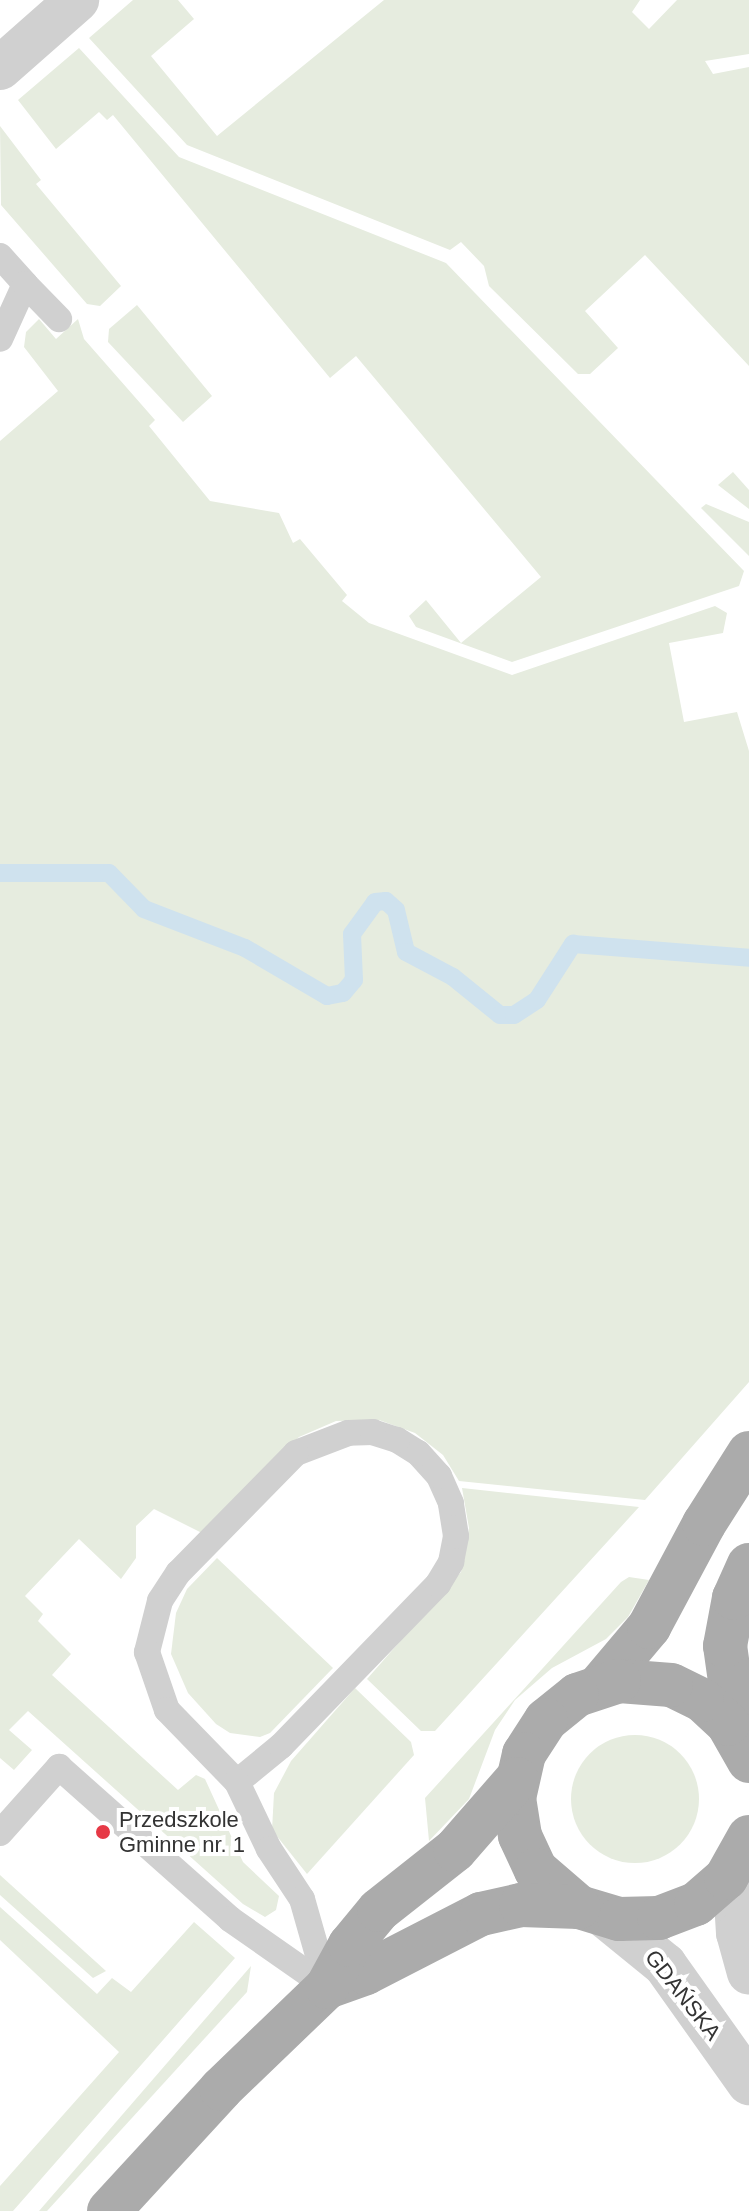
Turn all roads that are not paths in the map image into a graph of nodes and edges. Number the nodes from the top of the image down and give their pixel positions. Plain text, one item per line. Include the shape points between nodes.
1 (77, 0) edge
2 (0, 68) edge
3 (0, 256) edge
4 (25, 284) junction
5 (59, 319) dead end
6 (0, 339) edge
7 (749, 1453) edge
8 (749, 1565) edge
9 (601, 1684) junction
10 (744, 1750) edge
11 (517, 1779) junction
12 (237, 1782) junction
13 (0, 1833) edge
14 (742, 1853) edge
15 (592, 1912) junction
16 (749, 1973) edge
17 (327, 1987) junction
18 (749, 2083) edge
19 (109, 2211) edge

1 - 2 street
3 - 4 lane
4 - 5 lane
4 - 6 lane
7 - 9 main road via 649,1627
8 - 10 main road via 734,1598 725,1646
9 - 10 main road via 635,1680 687,1691 716,1711
9 - 11 main road via 565,1702 546,1720 530,1741
11 - 15 main road via 516,1817 527,1853 549,1884
11 - 17 main road via 455,1850 379,1910 350,1945
12 - 12 lane via 167,1710 154,1682 147,1652 160,1601 178,1573 296,1453 348,1433 373,1432 397,1440 439,1476 451,1503 456,1536 451,1562 438,1584 281,1746
12 - 17 lane via 269,1849 302,1899
13 - 17 lane via 59,1767 230,1919
14 - 15 main road via 717,1888 684,1910 645,1920
14 - 16 street via 738,1933
15 - 17 main road via 521,1905 481,1914 366,1973
15 - 18 street, GDAŃSKA via 665,1965
17 - 19 main road via 221,2089

